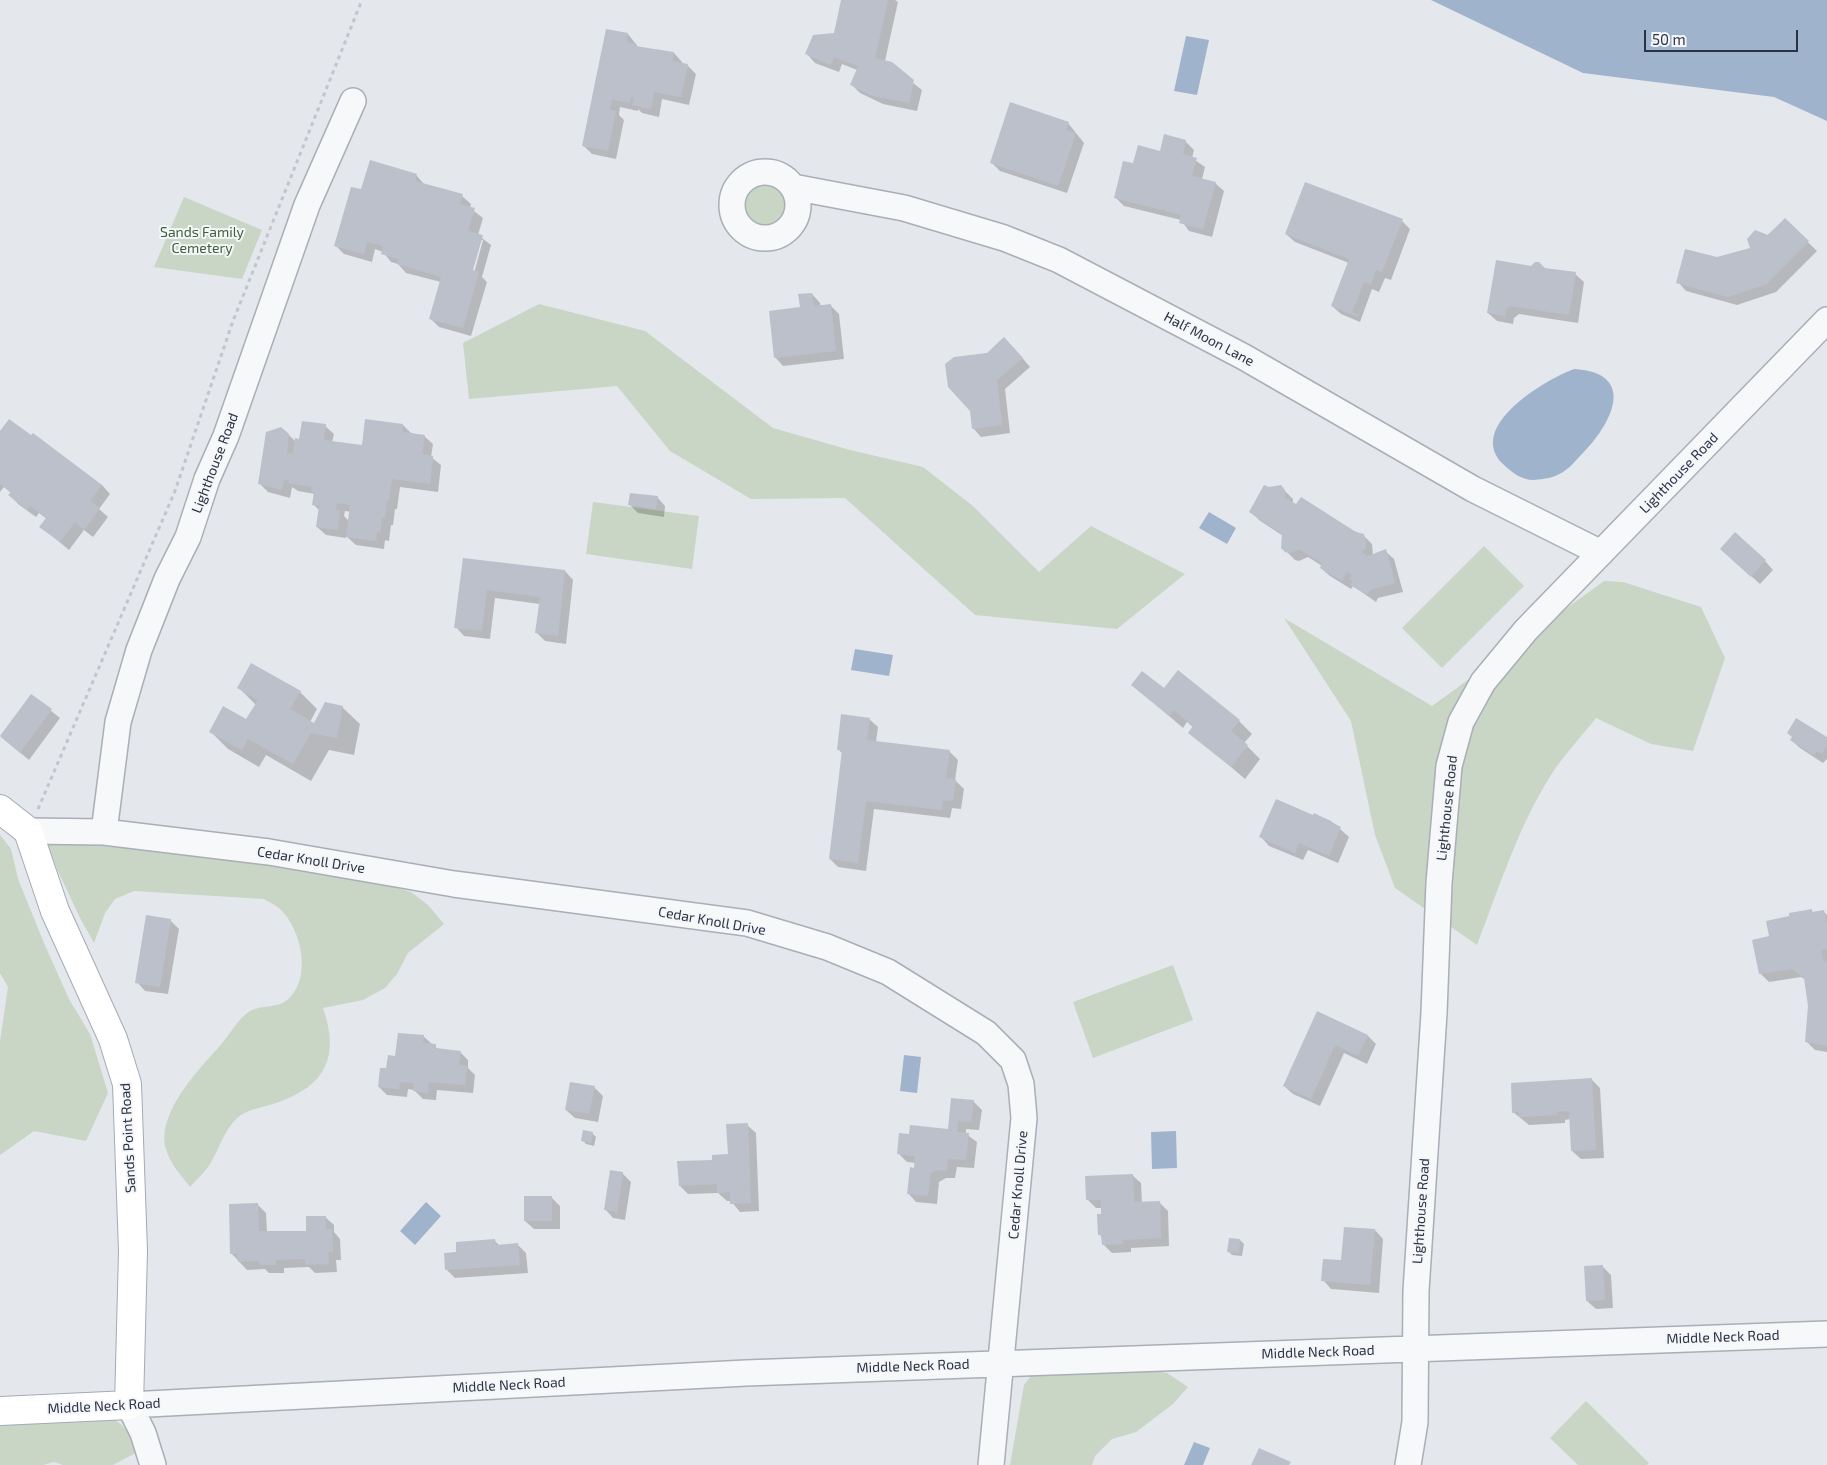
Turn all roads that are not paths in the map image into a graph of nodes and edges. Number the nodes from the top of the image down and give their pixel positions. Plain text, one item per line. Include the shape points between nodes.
1 (353, 101) dead end
2 (793, 186) dead end
3 (1827, 320) edge
4 (1601, 554) junction
5 (0, 809) edge
6 (28, 830) junction
7 (104, 832) junction
8 (1827, 1334) edge
9 (1415, 1348) junction
10 (1001, 1363) junction
11 (128, 1405) junction
12 (0, 1411) edge
13 (152, 1465) edge
14 (990, 1465) edge
15 (1408, 1465) edge

1 - 7 street, Lighthouse Road via 306,205 226,436 207,479 188,537 167,579 139,650 118,722
2 - 4 street, Half Moon Lane via 904,208 1004,238 1059,260 1244,357 1473,489
3 - 4 street, Lighthouse Road
4 - 9 street, Lighthouse Road via 1526,630 1483,682 1461,722 1449,766 1439,883
5 - 6 main road
6 - 7 street
6 - 11 main road, Sands Point Road via 55,911 112,1039 128,1084 133,1251
7 - 10 street, Cedar Knoll Drive via 269,852 454,884 747,924 827,947 888,972 986,1033 1012,1060 1021,1084 1024,1118
8 - 9 street, Middle Neck Road
9 - 10 street, Middle Neck Road
9 - 15 street, Lighthouse Road via 1415,1422
10 - 11 street, Middle Neck Road
10 - 14 street, Cedar Knoll Drive
11 - 12 main road, Middle Neck Road
11 - 13 street via 143,1433

